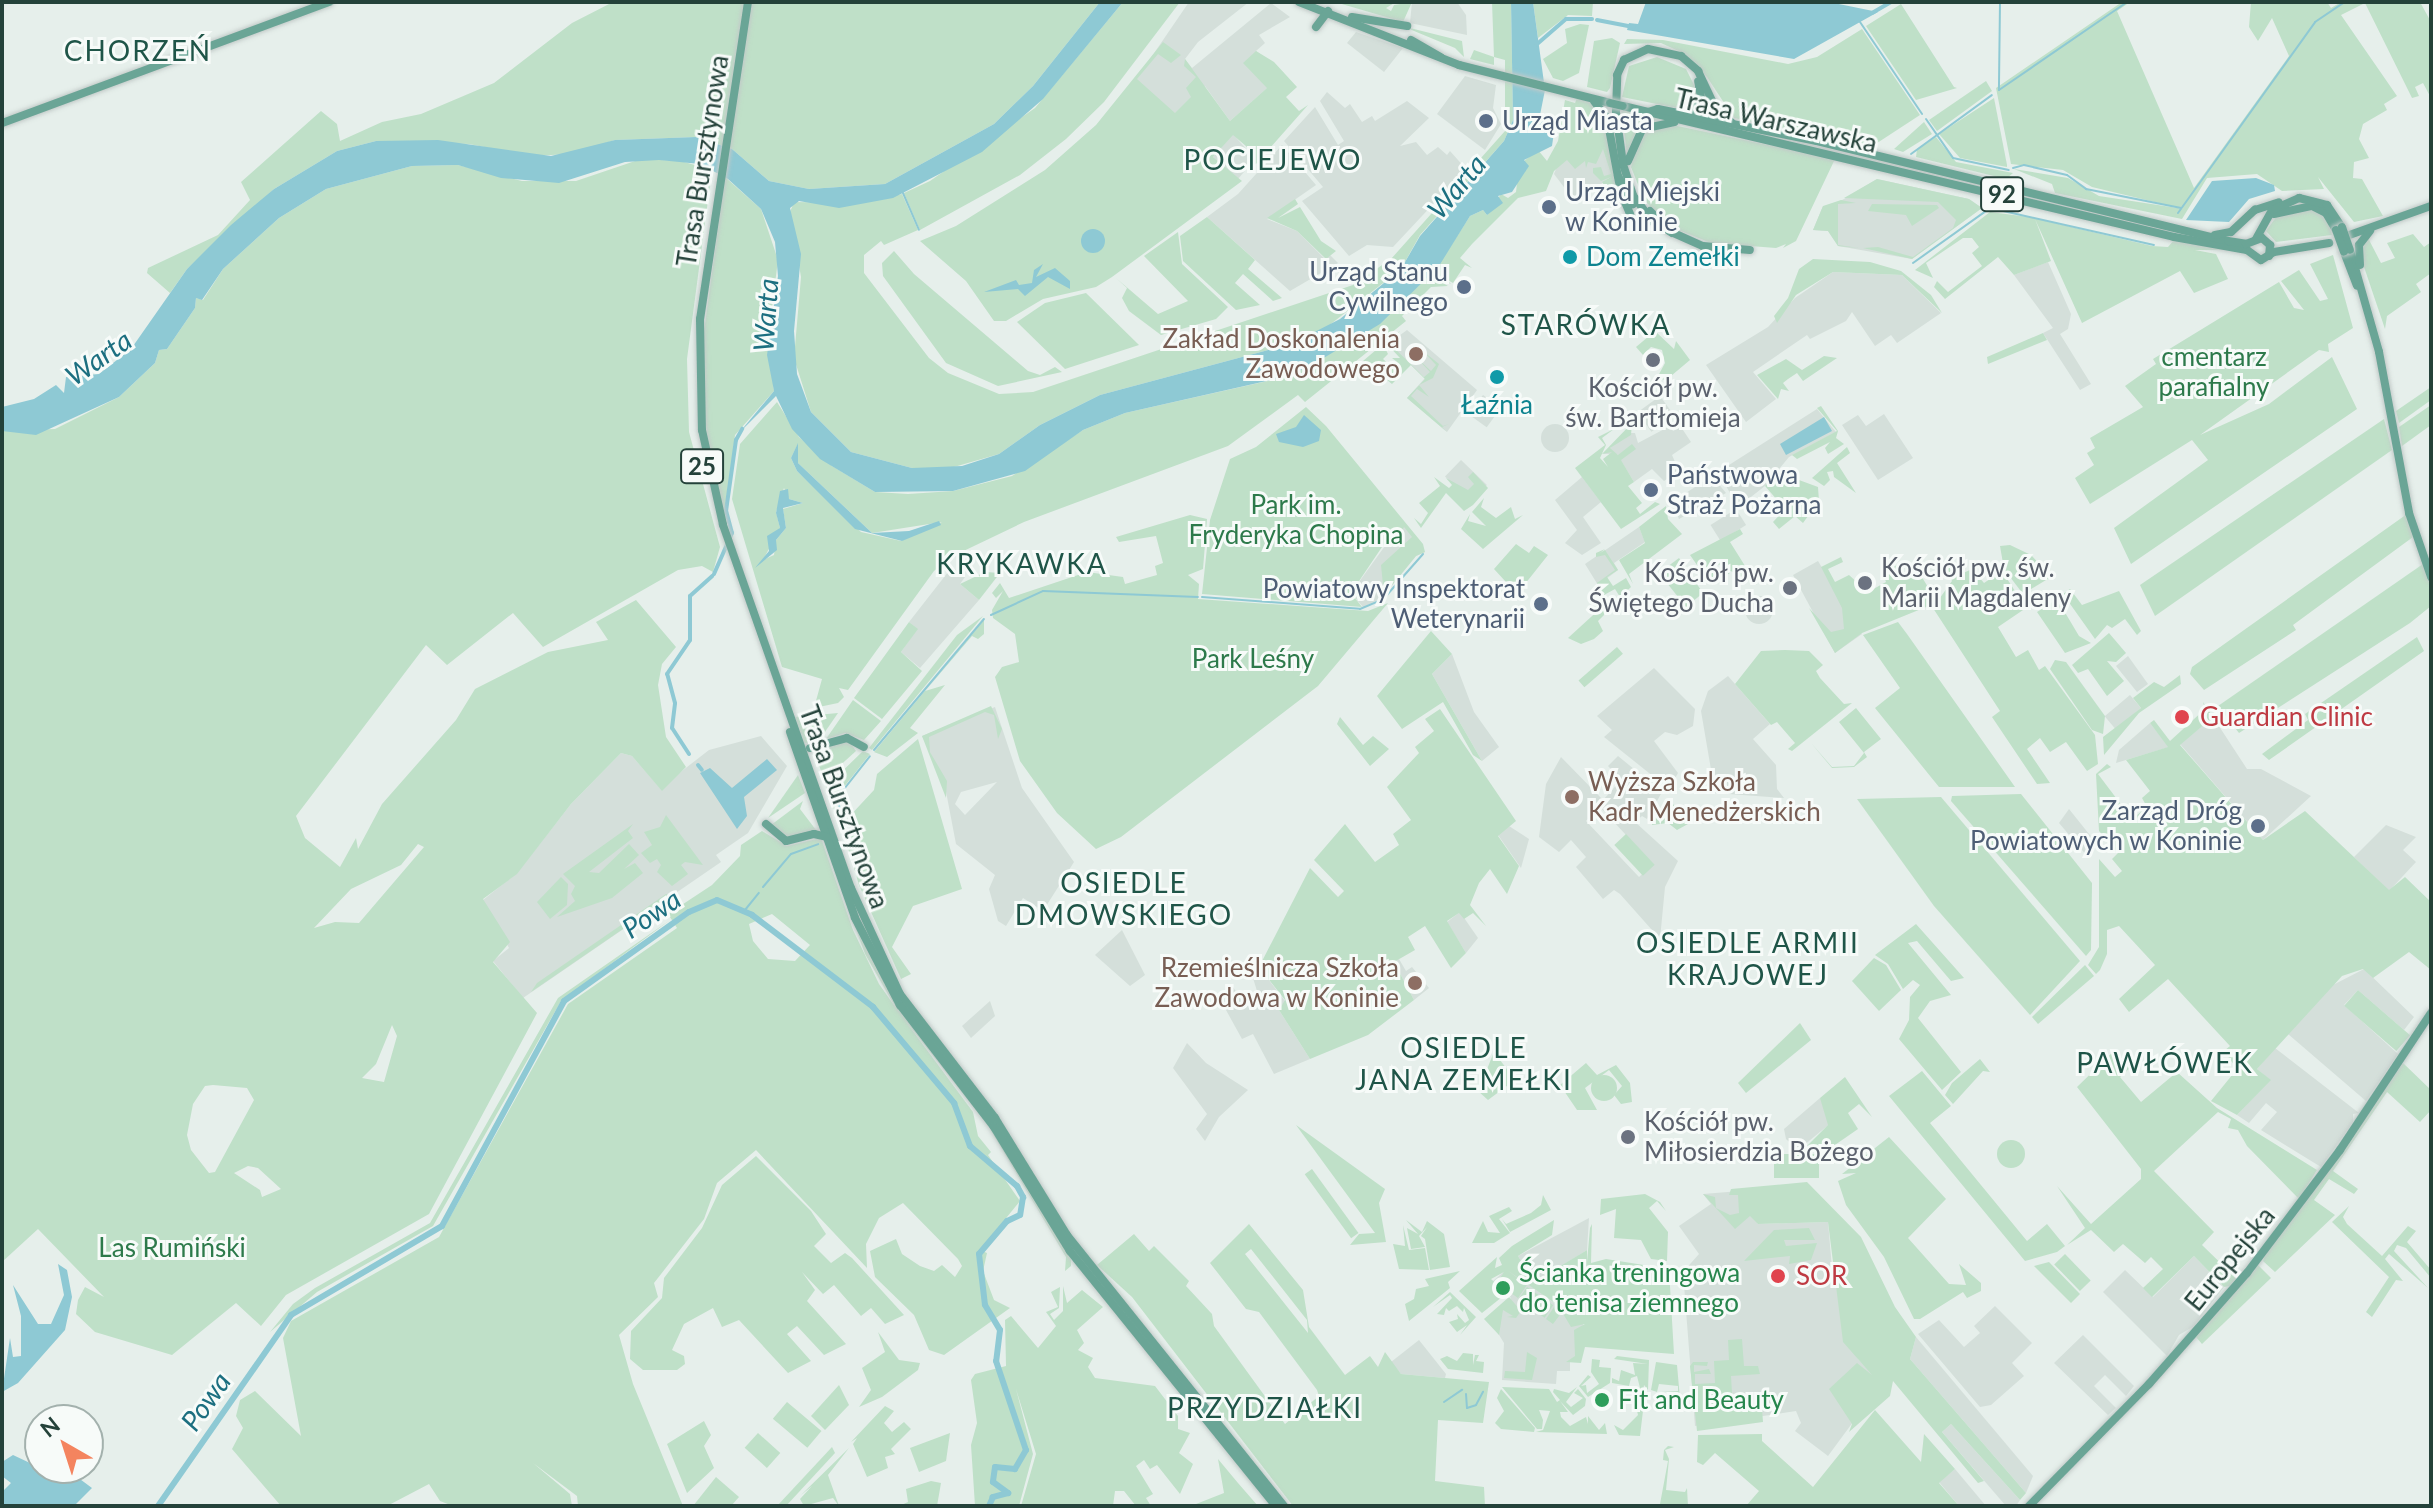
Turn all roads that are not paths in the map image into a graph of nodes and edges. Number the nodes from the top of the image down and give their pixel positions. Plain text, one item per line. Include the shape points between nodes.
1 (329, 2) edge
2 (745, 2) edge
3 (1299, 2) edge
4 (1314, 2) edge
5 (1328, 11) junction
6 (1352, 17) junction
7 (1407, 26) dead end
8 (1316, 27) dead end
9 (1443, 59) junction
10 (1590, 98) junction
11 (1647, 112) junction
12 (1677, 113) junction
13 (1687, 121) junction
14 (2, 123) edge
15 (1740, 125) junction
16 (1628, 161) junction
17 (1618, 176) junction
18 (2284, 202) junction
19 (2431, 206) edge
20 (1630, 214) dead end
21 (1653, 222) junction
22 (2381, 224) junction
23 (2339, 228) junction
24 (1672, 233) junction
25 (2208, 236) junction
26 (2261, 241) junction
27 (2329, 243) junction
28 (1750, 250) dead end
29 (2351, 250) junction
30 (2252, 254) junction
31 (2268, 257) junction
32 (2372, 325) junction
33 (2431, 577) edge
34 (785, 710) junction
35 (798, 739) junction
36 (864, 747) dead end
37 (810, 748) junction
38 (807, 764) junction
39 (814, 792) junction
40 (820, 820) junction
41 (766, 824) dead end
42 (814, 834) junction
43 (827, 837) junction
44 (2431, 1013) edge
45 (1276, 1506) edge
46 (1284, 1506) edge
47 (2029, 1506) edge

1 - 14 main road
2 - 34 main road, Trasa Bursztynowa / 25 via 701,306 699,401 716,502
3 - 5 main road, Trasa Warszawska / 92
4 - 5 main road, Trasa Warszawska / 92
5 - 6 main road, Trasa Warszawska / 92
5 - 8 main road
5 - 9 main road, Trasa Warszawska / 92
6 - 7 main road
6 - 9 main road, Trasa Warszawska / 92 via 1433,49
9 - 10 main road, Trasa Warszawska / 92
10 - 11 main road, Trasa Warszawska / 92, bridge
10 - 17 main road via 1607,118
11 - 12 main road, Trasa Warszawska / 92
11 - 13 main road, Trasa Warszawska / 92
12 - 15 main road, Trasa Warszawska / 92
12 - 16 main road via 1695,111 1703,101 1690,70 1659,54 1630,62 1620,97
13 - 16 main road via 1644,128
13 - 30 main road, Trasa Warszawska / 92
15 - 21 main road via 1719,113 1699,73 1682,57 1653,49 1624,60 1617,75 1616,112 1623,164 1633,195
15 - 25 main road, Trasa Warszawska / 92
16 - 24 main road via 1643,202
17 - 20 main road
17 - 21 main road via 1631,201
18 - 23 main road via 2321,202
18 - 25 main road via 2255,210 2231,232
18 - 26 main road via 2265,218
19 - 22 main road, 92
21 - 24 main road
22 - 27 main road, Trasa Warszawska / 92
22 - 29 main road
23 - 26 main road via 2321,210 2299,205 2273,216
23 - 29 main road, bridge
24 - 28 main road via 1703,246
25 - 26 main road, Trasa Warszawska / 92
26 - 27 main road, Trasa Warszawska / 92
26 - 30 main road
26 - 31 main road
27 - 31 main road, Trasa Warszawska / 92
29 - 32 main road
29 - 32 main road
30 - 31 main road, 92 via 2261,260
32 - 33 main road via 2406,500
34 - 35 main road, Trasa Bursztynowa / 25
34 - 39 main road, Trasa Bursztynowa / 25
35 - 37 main road
35 - 38 main road, Trasa Bursztynowa / 25
36 - 37 main road via 847,738
37 - 38 main road
38 - 39 main road, Trasa Bursztynowa / 25
39 - 40 main road, Trasa Bursztynowa / 25
39 - 46 main road, Trasa Bursztynowa / 25 via 862,919 900,994 995,1118 1074,1246
40 - 42 main road
40 - 43 main road, Trasa Bursztynowa / 25
41 - 42 main road via 786,841
42 - 43 main road
43 - 45 main road, Trasa Bursztynowa / 25 via 866,944 910,1020 994,1127 1070,1251
44 - 47 main road, Europejska via 2348,1140 2252,1266 2161,1371

